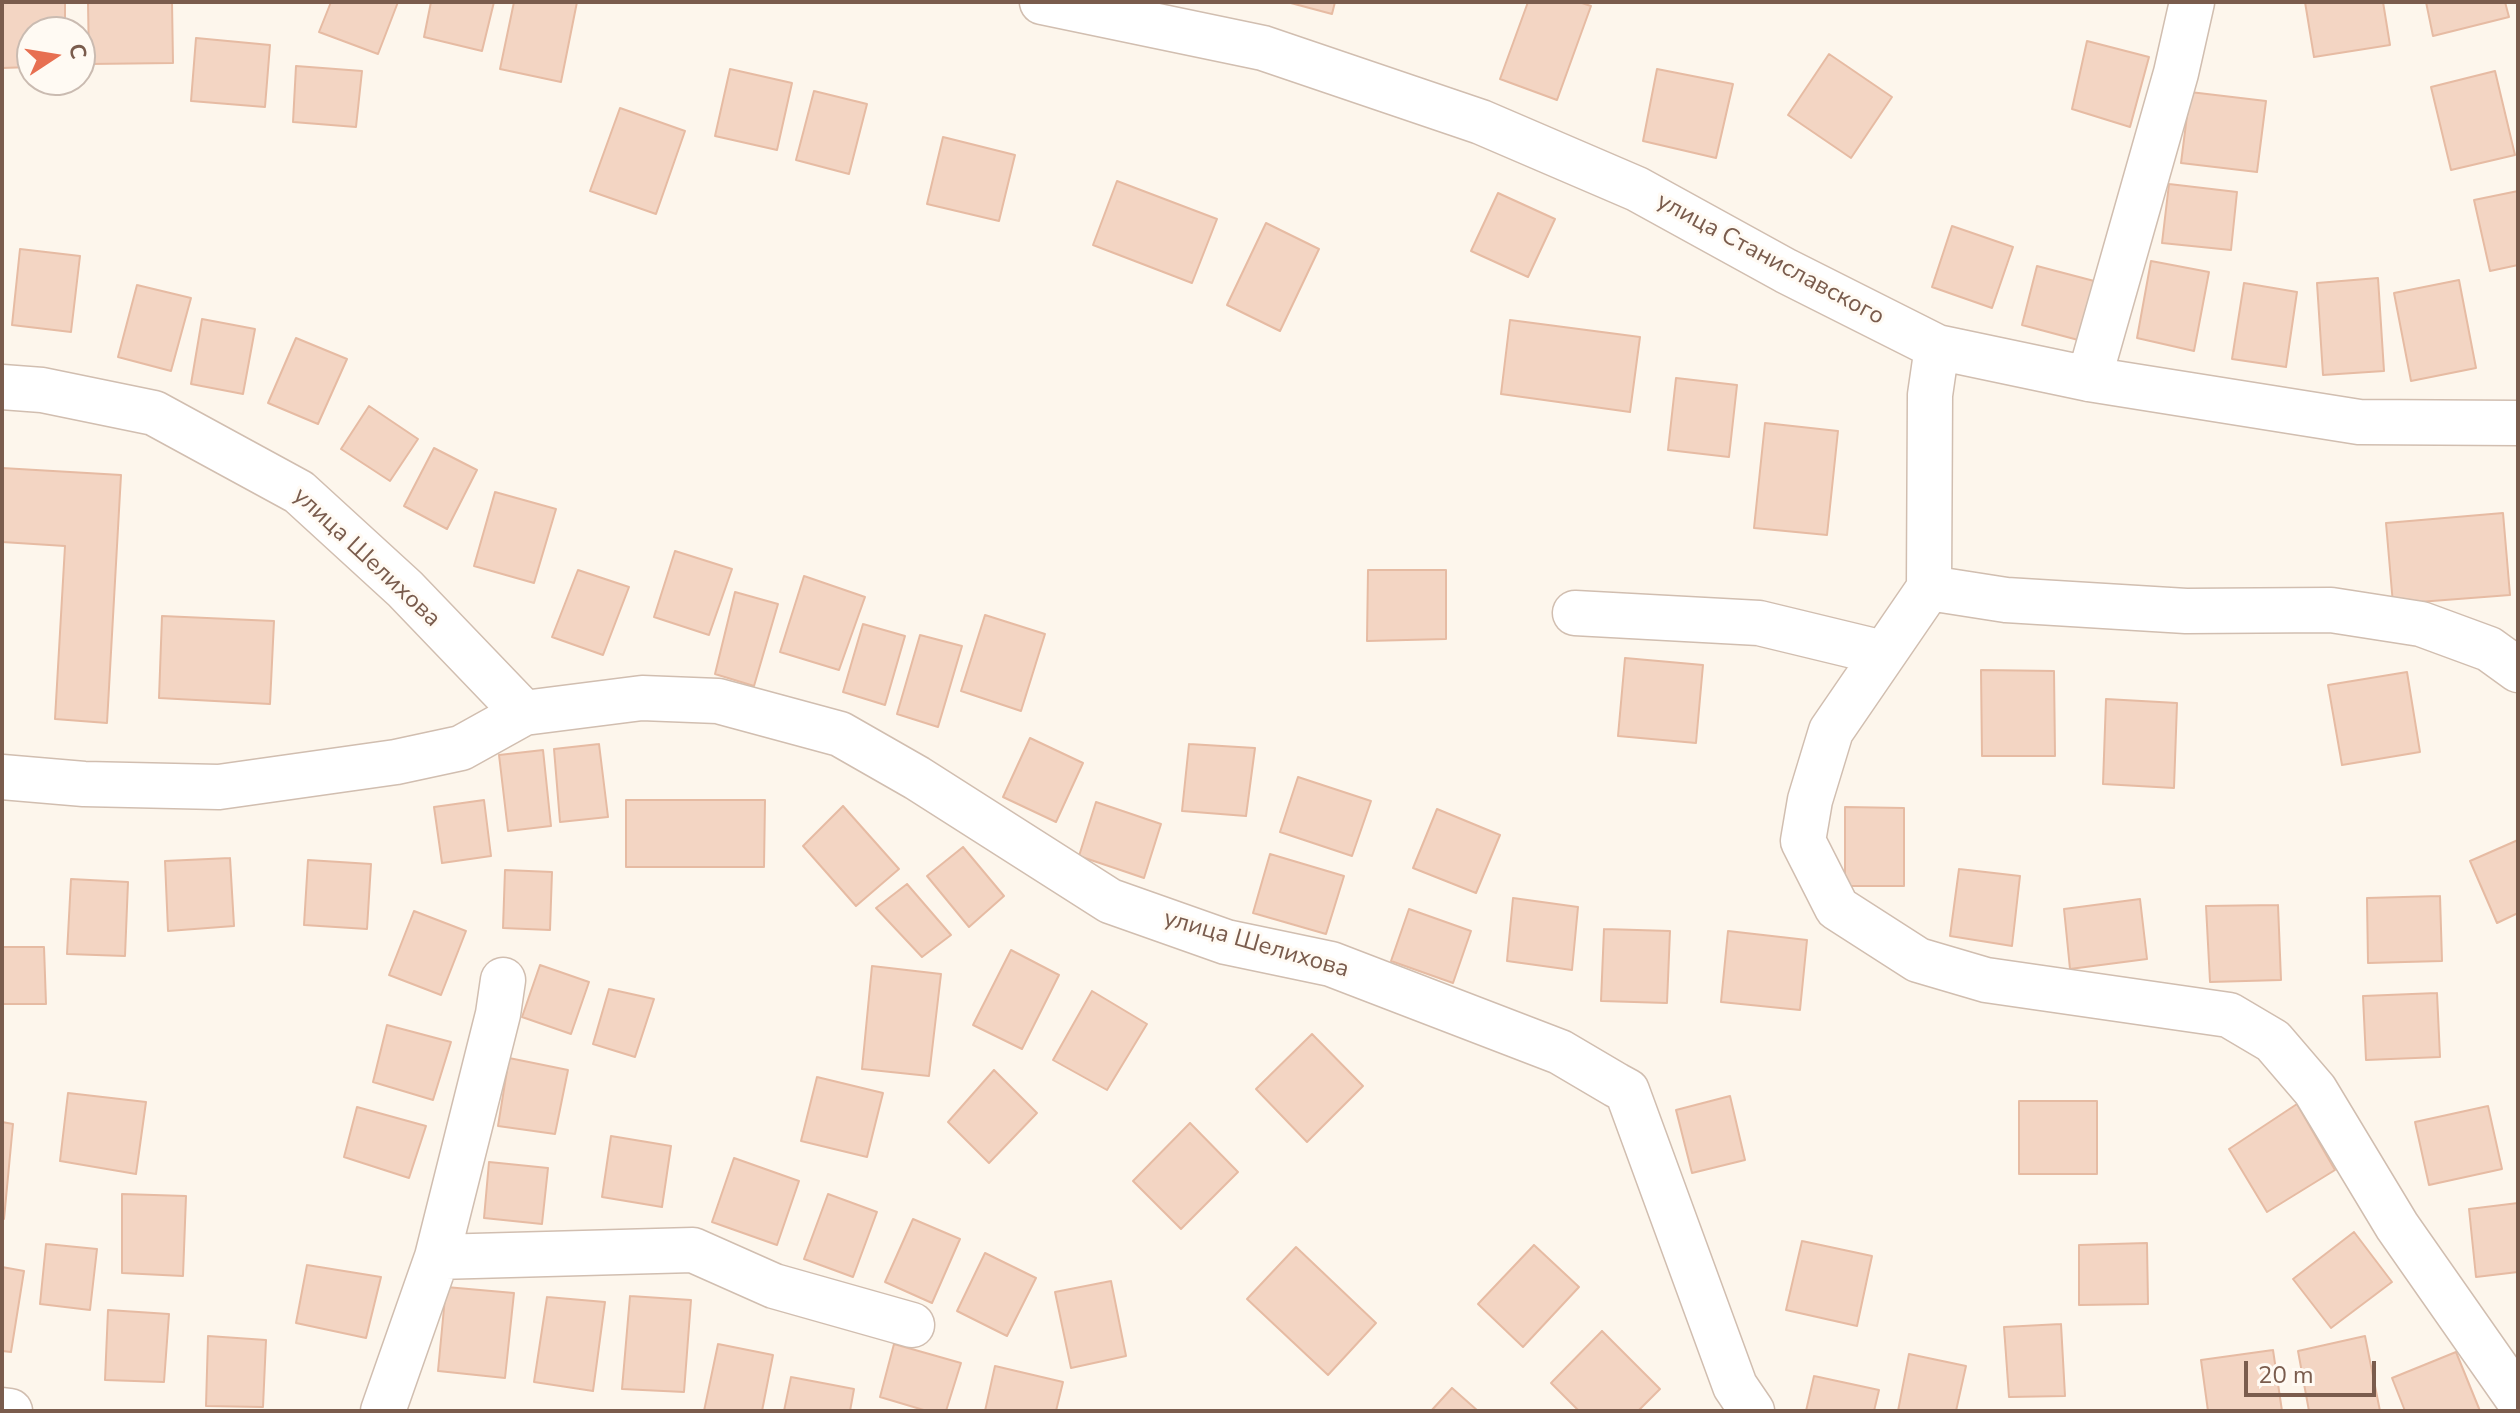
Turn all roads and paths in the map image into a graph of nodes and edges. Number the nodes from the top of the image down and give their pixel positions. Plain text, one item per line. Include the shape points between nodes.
1 (1042, 2) edge
2 (2192, 2) edge
3 (1937, 347) junction
4 (2089, 379) junction
5 (2, 387) edge
6 (2518, 423) edge
7 (1929, 588) junction
8 (1575, 613) dead end
9 (1883, 653) junction
10 (2518, 670) edge
11 (524, 713) junction
12 (2, 777) edge
13 (503, 980) dead end
14 (437, 1257) junction
15 (912, 1325) dead end
16 (2518, 1399) edge
17 (2, 1410) edge
18 (10, 1411) edge
19 (383, 1411) edge
20 (1752, 1411) edge

1 - 3 street, улица Станиславского via 1263,48 1481,122 1637,189
2 - 4 street
3 - 4 street, улица Станиславского
3 - 7 street via 1930,395
4 - 6 street, улица Станиславского via 2359,422
5 - 11 street, улица Шелихова via 154,413 299,492 405,589
7 - 9 street
7 - 10 street via 2006,600 2171,610 2331,610 2421,624 2489,649
8 - 9 street via 1759,623
9 - 16 street via 1831,731 1810,800 1803,841 1837,908 1918,960 1986,980 2229,1015 2273,1041 2315,1090 2397,1226
11 - 12 street, улица Шелихова via 461,748 219,787
11 - 20 street, улица Шелихова via 642,698 718,701 840,734 1110,901 1226,942 1331,964 1560,1052 1627,1091 1735,1386
13 - 14 street
14 - 15 street via 693,1250 774,1286
14 - 19 street
17 - 18 street

